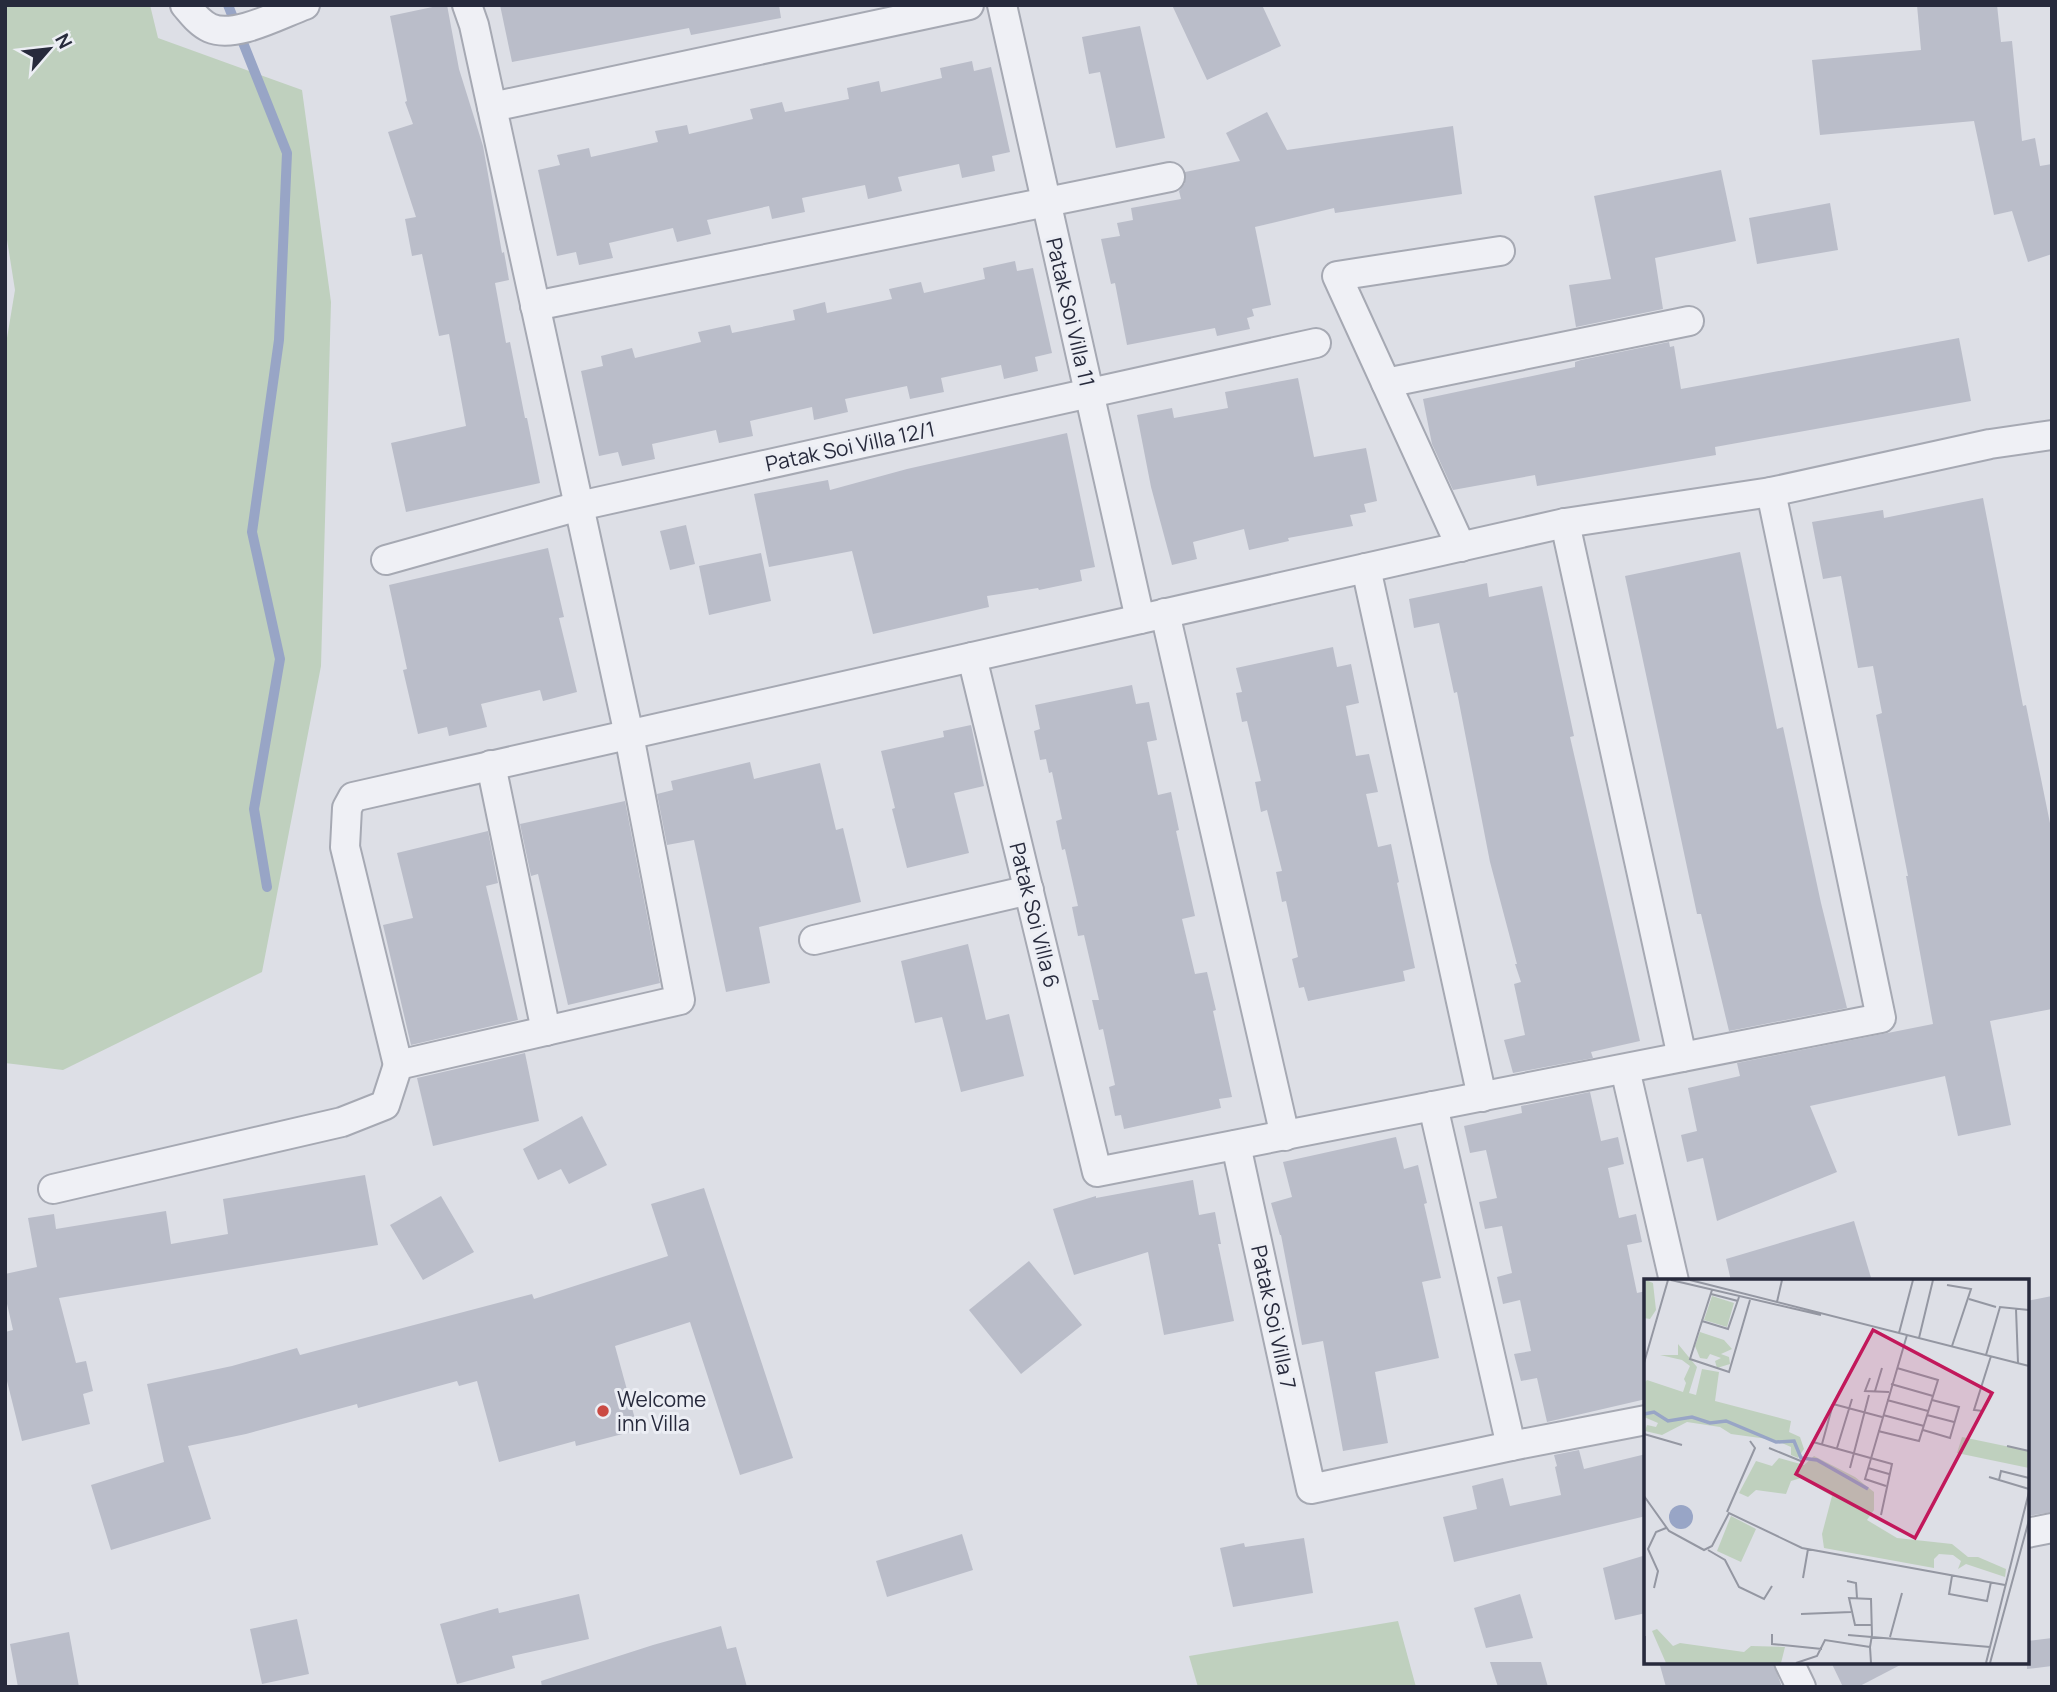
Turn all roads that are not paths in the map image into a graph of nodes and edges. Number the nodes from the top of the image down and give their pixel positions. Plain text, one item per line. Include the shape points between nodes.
1 (185, 5) edge
2 (305, 5) edge
3 (467, 5) edge
4 (969, 5) edge
5 (1002, 5) edge
6 (492, 107) junction
7 (1170, 177) dead end
8 (1047, 201) junction
9 (1500, 251) dead end
10 (535, 306) junction
11 (1689, 321) dead end
12 (1316, 343) dead end
13 (1386, 383) junction
14 (1089, 393) junction
15 (2052, 435) edge
16 (1771, 492) junction
17 (579, 506) junction
18 (1565, 523) junction
19 (1461, 547) junction
20 (386, 560) dead end
21 (1366, 568) junction
22 (1153, 616) junction
23 (972, 657) junction
24 (629, 735) junction
25 (491, 765) junction
26 (1029, 890) junction
27 (814, 940) dead end
28 (546, 1031) junction
29 (1682, 1057) junction
30 (398, 1065) junction
31 (1625, 1069) junction
32 (1482, 1097) junction
33 (1433, 1106) junction
34 (1285, 1136) junction
35 (1236, 1145) junction
36 (52, 1189) dead end
37 (1674, 1279) edge
38 (1644, 1420) edge
39 (1511, 1446) junction
40 (2052, 1528) edge
41 (2029, 1533) edge
42 (1791, 1664) edge
43 (1801, 1687) edge

1 - 2 street via 210,28 233,30
3 - 6 street
4 - 6 street
5 - 8 street, Patak Soi Villa 11
6 - 10 street
7 - 8 street
8 - 10 street
8 - 14 street, Patak Soi Villa 11
9 - 13 street via 1337,276
10 - 17 street
11 - 13 street
12 - 14 street, Patak Soi Villa 12/1
13 - 19 street
14 - 17 street, Patak Soi Villa 12/1
14 - 22 street, Patak Soi Villa 11
15 - 16 street via 1990,444
16 - 18 street
16 - 29 street via 1881,1018
17 - 20 street, Patak Soi Villa 12/1
17 - 24 street
18 - 19 street
18 - 29 street
19 - 21 street
21 - 22 street
21 - 32 street
22 - 23 street
22 - 34 street, Patak Soi Villa 11
23 - 24 street
23 - 26 street, Patak Soi Villa 6
24 - 25 street
24 - 28 street via 680,1000
25 - 28 street
25 - 30 street via 353,796 347,808 345,847
26 - 27 street
26 - 35 street, Patak Soi Villa 6 via 1097,1172
28 - 30 street
29 - 31 street
30 - 36 street via 385,1105 342,1122
31 - 32 street
31 - 37 street
32 - 33 street
33 - 34 street
33 - 39 street
34 - 35 street
35 - 39 street, Patak Soi Villa 7 via 1311,1489
38 - 39 street
40 - 41 street
42 - 43 street

